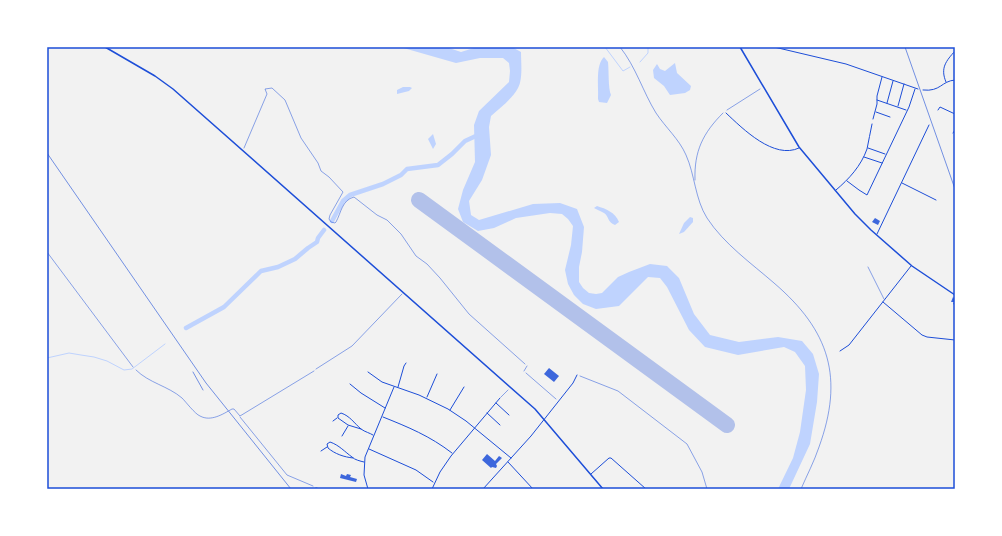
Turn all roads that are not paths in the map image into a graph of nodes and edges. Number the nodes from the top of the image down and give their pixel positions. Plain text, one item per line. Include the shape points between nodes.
1 (104, 47) edge
2 (740, 47) edge
3 (774, 47) edge
4 (784, 47) edge
5 (783, 49) junction
6 (955, 50) edge
7 (882, 76) junction
8 (893, 80) junction
9 (955, 80) edge
10 (946, 82) junction
11 (904, 83) junction
12 (915, 88) junction
13 (918, 89) dead end
14 (923, 90) dead end
15 (877, 100) junction
16 (887, 103) junction
17 (898, 107) junction
18 (938, 110) dead end
19 (876, 111) junction
20 (907, 111) junction
21 (726, 112) dead end
22 (955, 114) edge
23 (890, 117) dead end
24 (873, 119) dead end
25 (872, 124) dead end
26 (929, 126) dead end
27 (955, 130) edge
28 (953, 133) dead end
29 (867, 147) junction
30 (800, 148) junction
31 (886, 155) junction
32 (864, 156) junction
33 (882, 163) junction
34 (847, 181) junction
35 (902, 183) junction
36 (836, 191) junction
37 (936, 200) dead end
38 (877, 235) junction
39 (912, 266) junction
40 (868, 267) dead end
41 (404, 292) junction
42 (955, 295) edge
43 (884, 301) junction
44 (955, 340) edge
45 (840, 352) dead end
46 (406, 363) dead end
47 (527, 366) road end
48 (316, 369) road end
49 (524, 371) road end
50 (368, 372) dead end
51 (437, 374) dead end
52 (577, 375) road end
53 (350, 384) dead end
54 (394, 387) junction
55 (464, 387) dead end
56 (398, 388) junction
57 (427, 398) junction
58 (500, 398) road end
59 (496, 403) junction
60 (385, 408) junction
61 (450, 410) junction
62 (487, 413) junction
63 (509, 415) dead end
64 (382, 417) junction
65 (338, 418) junction
66 (544, 419) junction
67 (333, 421) dead end
68 (348, 425) junction
69 (500, 425) dead end
70 (474, 428) junction
71 (361, 429) junction
72 (374, 435) junction
73 (342, 436) dead end
74 (327, 447) junction
75 (369, 448) junction
76 (321, 451) dead end
77 (453, 453) junction
78 (353, 458) junction
79 (511, 458) junction
80 (508, 461) junction
81 (364, 462) junction
82 (591, 474) junction
83 (434, 483) junction
84 (316, 488) road end
85 (320, 489) edge
86 (368, 489) edge
87 (432, 489) edge
88 (483, 489) edge
89 (533, 489) edge
90 (603, 489) edge
91 (646, 489) edge

1 - 41 street via 164,82
2 - 30 street
3 - 5 street
4 - 5 street
5 - 7 street via 846,64
6 - 10 street via 943,68
7 - 8 street
7 - 15 street
8 - 11 street
8 - 16 street
9 - 10 street
10 - 14 street via 939,89
11 - 12 street
11 - 17 street
12 - 13 street
12 - 20 street
15 - 16 street
15 - 19 street
16 - 17 street
17 - 20 street
18 - 22 street via 940,107
19 - 23 street
19 - 24 street
20 - 31 street
21 - 30 street via 765,145 782,151
25 - 29 street
26 - 35 street
27 - 28 street
29 - 31 street
29 - 32 street
30 - 36 street
31 - 33 street
32 - 33 street
32 - 34 street
33 - 34 street via 867,195
34 - 36 street
35 - 37 street
35 - 38 street
36 - 38 street
38 - 39 street
39 - 42 street
39 - 43 street
40 - 43 lane
41 - 48 lane via 352,346
41 - 66 street via 511,386
43 - 44 street via 922,335
43 - 45 street via 849,345
46 - 56 street
47 - 49 lane
50 - 54 street
51 - 57 street
52 - 66 street
53 - 60 street
54 - 56 street
54 - 60 street
55 - 61 street
56 - 57 street
57 - 61 street
58 - 59 street
59 - 62 street
59 - 63 street
60 - 64 street
61 - 70 street
62 - 69 street
62 - 70 street
64 - 72 street
64 - 77 street via 429,437
65 - 67 street
65 - 68 street
65 - 71 street via 342,413
66 - 79 street
66 - 82 street
68 - 71 street
68 - 73 street
70 - 77 street
70 - 79 street
71 - 72 street
72 - 75 street
74 - 76 street
74 - 78 street
74 - 78 street via 329,443 334,443
75 - 81 street
75 - 83 street via 416,470
77 - 83 street
78 - 81 street
79 - 80 street
80 - 88 street
80 - 89 street
81 - 86 street
82 - 90 street
82 - 91 street via 611,458
83 - 87 street
84 - 85 street

